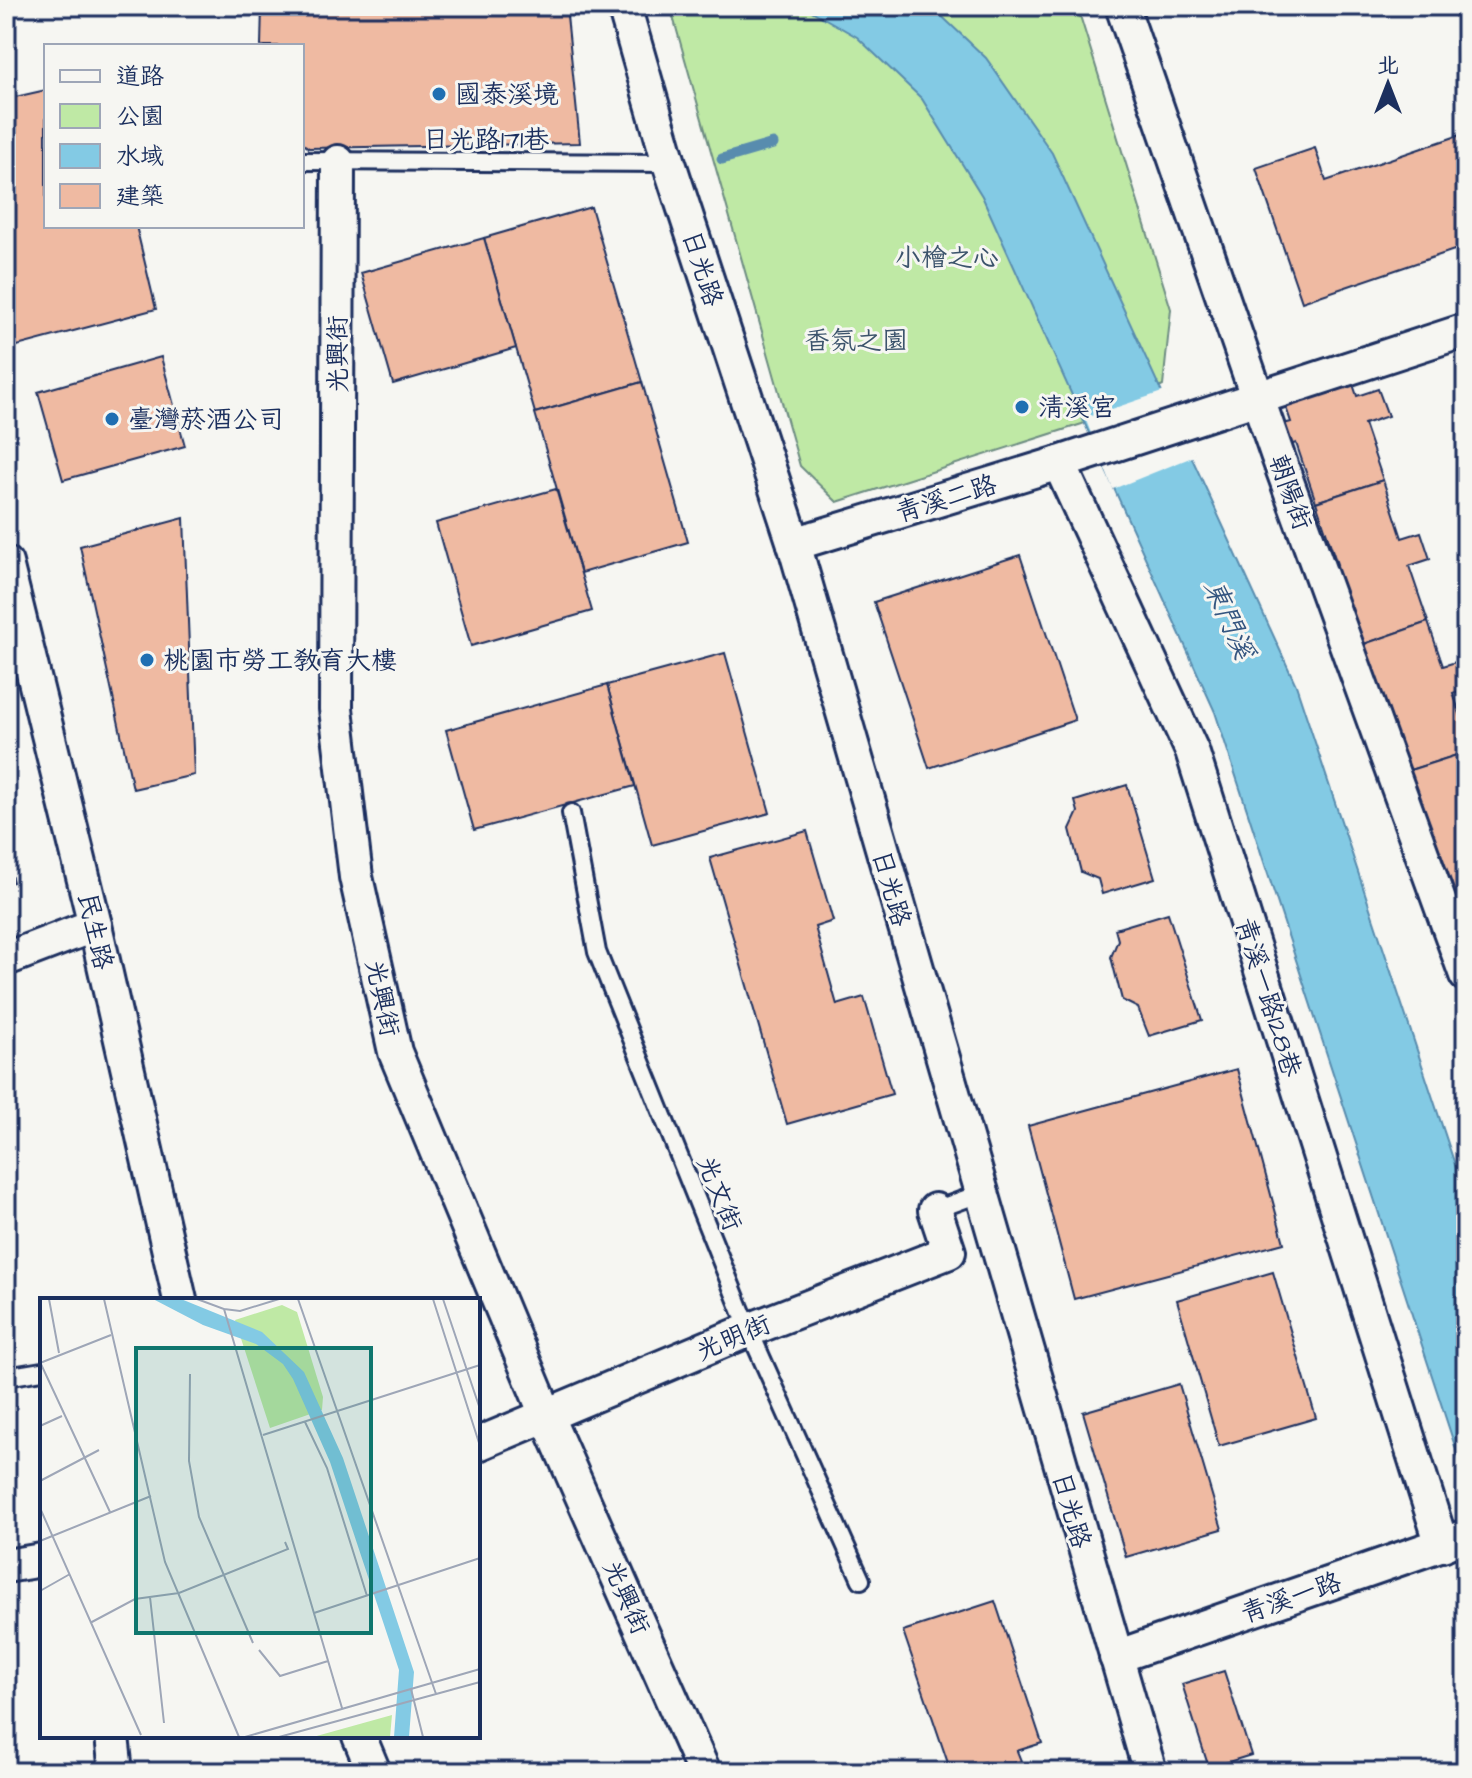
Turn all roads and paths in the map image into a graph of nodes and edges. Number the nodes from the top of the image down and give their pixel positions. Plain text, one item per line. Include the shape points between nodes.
1 (624, 6) edge
2 (1122, 6) edge
3 (304, 161) edge
4 (338, 162) junction
5 (669, 163) junction
6 (1466, 330) edge
7 (1257, 397) junction
8 (1059, 463) junction
9 (794, 544) junction
10 (6, 563) edge
11 (571, 813) dead end
12 (95, 925) junction
13 (6, 959) edge
14 (1466, 975) edge
15 (979, 1194) junction
16 (935, 1210) joint
17 (180, 1298) edge
18 (749, 1330) junction
19 (40, 1371) edge
20 (6, 1377) edge
21 (547, 1417) junction
22 (480, 1443) edge
23 (1454, 1541) edge
24 (40, 1560) edge
25 (6, 1566) edge
26 (861, 1580) dead end
27 (1116, 1657) junction
28 (112, 1738) edge
29 (360, 1738) edge
30 (116, 1772) edge
31 (374, 1772) edge
32 (704, 1772) edge
33 (1150, 1772) edge

1 - 5 street, 日光路
2 - 7 street, 朝陽街
3 - 4 lane, 日光路171巷
4 - 5 lane, 日光路171巷
4 - 21 street, 光興街 via 336,709 356,877 395,1052
5 - 9 street, 日光路
6 - 7 street
7 - 8 street, 青溪二路
7 - 14 street, 朝陽街
8 - 9 street, 青溪二路
8 - 23 street, 青溪一路128巷 via 1192,751
9 - 15 street, 日光路
10 - 12 street, 民生路
11 - 18 lane, 光文街 via 597,952
12 - 13 street
12 - 17 street, 民生路
15 - 16 lane
15 - 27 street, 日光路
16 - 18 street, 光明街 via 949,1252
18 - 21 street, 光明街
18 - 26 lane, 光文街
19 - 20 lane
21 - 22 street, 光明街
21 - 32 street, 光興街
23 - 27 street, 青溪一路
24 - 25 street
27 - 33 street, 日光路
28 - 30 street
29 - 31 street

